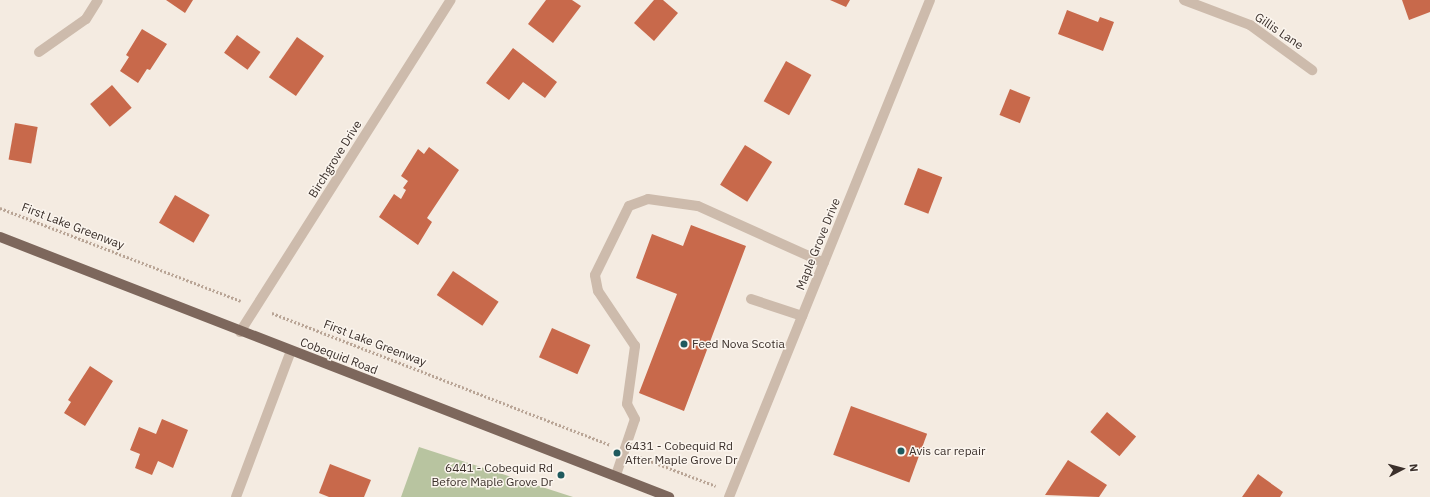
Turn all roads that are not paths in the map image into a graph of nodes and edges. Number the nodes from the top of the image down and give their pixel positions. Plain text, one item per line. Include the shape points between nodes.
1 (98, 0) edge
2 (451, 0) edge
3 (930, 0) edge
4 (1184, 0) edge
5 (39, 52) dead end
6 (1312, 70) dead end
7 (0, 237) edge
8 (824, 263) junction
9 (751, 298) dead end
10 (802, 316) junction
11 (240, 332) junction
12 (291, 351) junction
13 (616, 475) junction
14 (730, 495) edge
15 (236, 497) edge
16 (669, 497) edge

1 - 5 street via 86,18
2 - 11 street, Birchgrove Drive
3 - 8 street, Maple Grove Drive
4 - 6 street, Gillis Lane via 1250,25
7 - 11 main road, Cobequid Road
8 - 10 street, Maple Grove Drive
8 - 13 street via 698,206 648,199 629,206 595,275 598,291 635,346 627,404 635,419
9 - 10 street
10 - 14 street, Maple Grove Drive
11 - 12 main road, Cobequid Road
12 - 13 main road, Cobequid Road
12 - 15 street
13 - 16 main road, Cobequid Road

